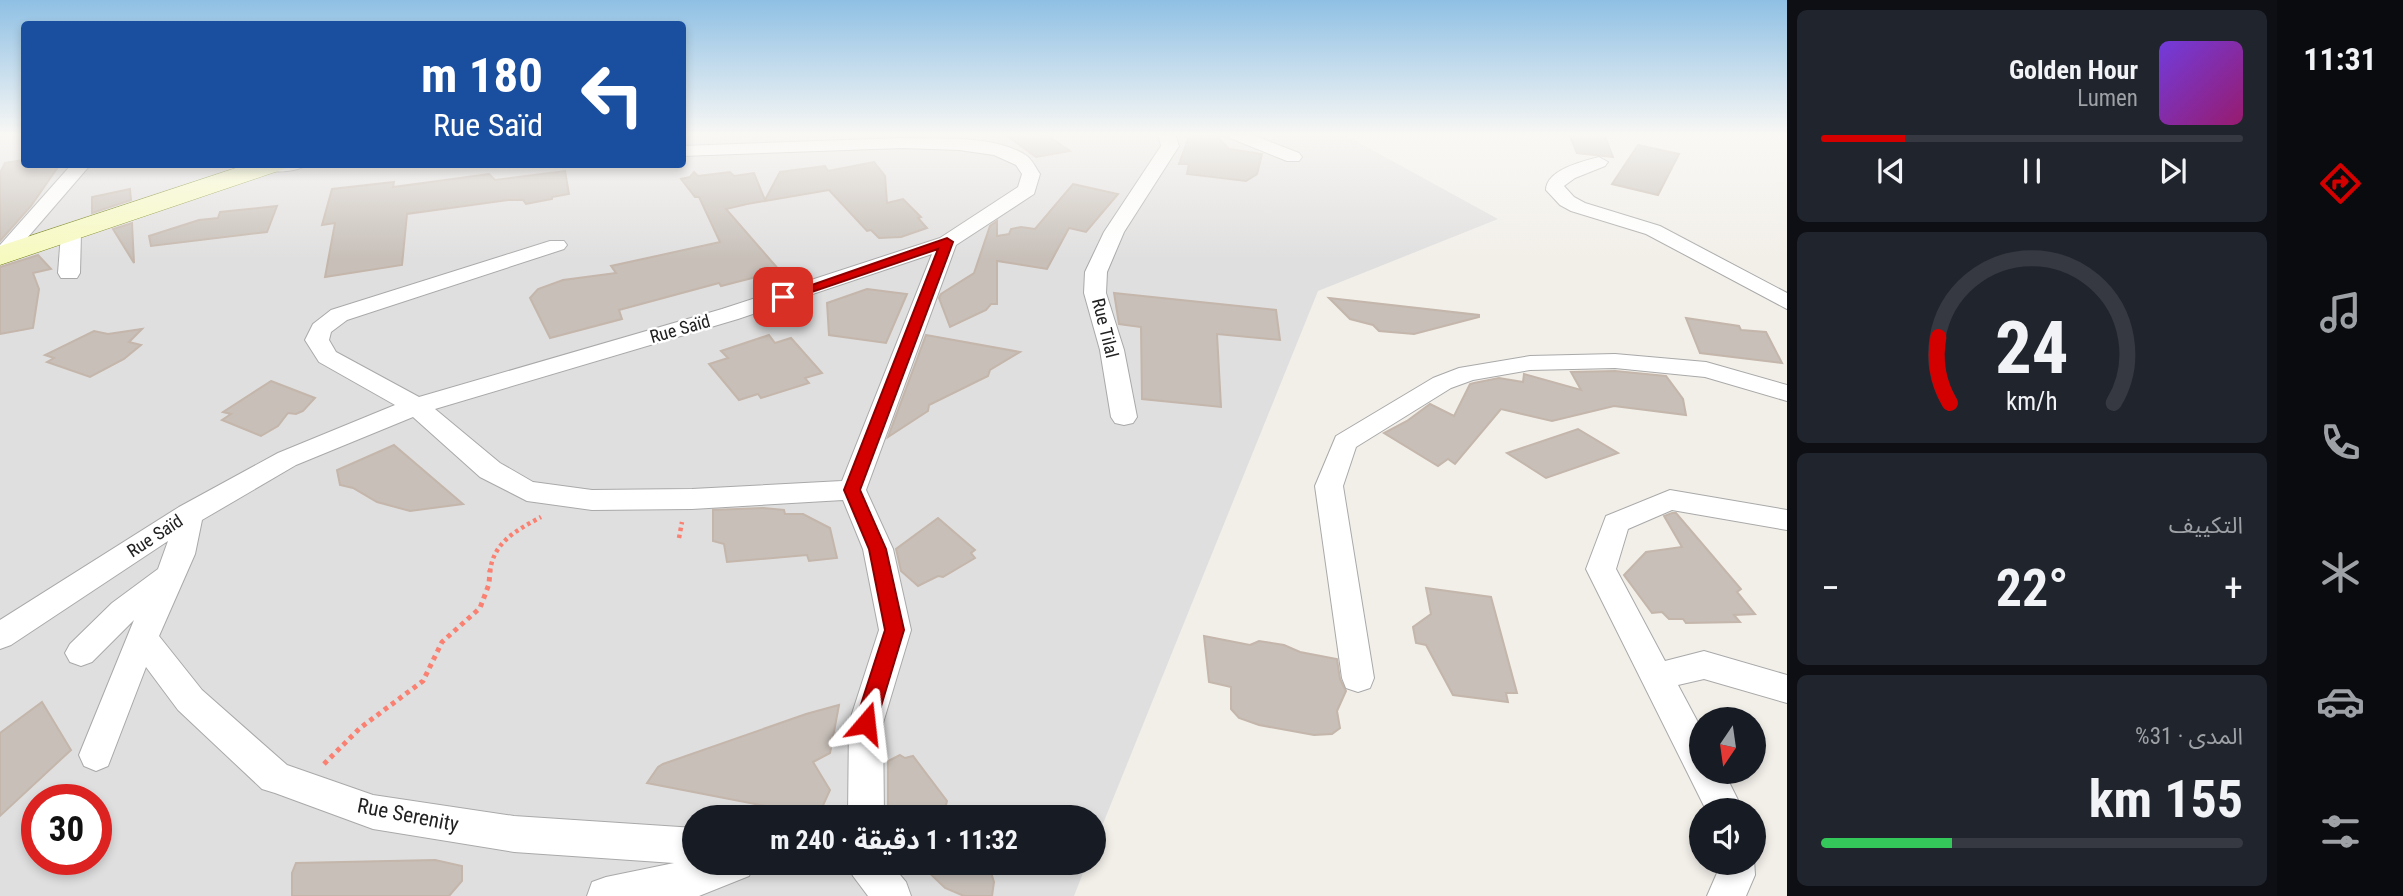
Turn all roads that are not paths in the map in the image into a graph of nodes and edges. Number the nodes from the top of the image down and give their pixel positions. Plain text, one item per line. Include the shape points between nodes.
1 (72, 176) edge
2 (241, 176) edge
3 (1031, 176) edge
4 (1151, 176) edge
5 (1566, 176) edge
6 (71, 234) junction
7 (947, 242) junction
8 (557, 245) dead end
9 (1, 256) edge
10 (69, 273) dead end
11 (1787, 302) edge
12 (1787, 393) edge
13 (416, 406) junction
14 (1124, 416) dead end
15 (852, 490) junction
16 (189, 514) junction
17 (1787, 520) edge
18 (171, 575) junction
19 (0, 636) edge
20 (142, 638) junction
21 (81, 653) dead end
22 (1658, 677) junction
23 (1357, 678) dead end
24 (1787, 689) edge
25 (1689, 738) edge
26 (96, 755) dead end
27 (866, 805) edge
28 (682, 845) edge
29 (708, 875) edge
30 (870, 875) edge
31 (1736, 875) edge
32 (606, 896) edge
33 (892, 896) edge
34 (1726, 896) edge

1 - 9 street
2 - 6 street
3 - 7 street, Rue Saïd via 1027,190
4 - 14 street, Rue Tilal via 1114,232 1096,272 1095,293
5 - 11 street via 1555,184 1555,190 1567,201 1653,230
6 - 9 street
6 - 10 street
7 - 13 street, Rue Saïd via 730,314
7 - 15 street
8 - 13 street via 339,315 321,329 317,341 327,357
12 - 23 street via 1706,370 1615,361 1530,363 1468,373 1442,383 1345,442 1329,486
13 - 15 street via 490,470 527,491 592,500
13 - 16 street, Rue Saïd via 287,459
15 - 27 street via 878,549 895,630 866,723
16 - 18 street
16 - 19 street, Rue Saïd
17 - 22 street via 1670,500 1616,523 1601,569
18 - 20 street
18 - 21 street
20 - 26 street
20 - 28 street, Rue Serenity via 190,700 275,777 373,812 501,832
22 - 24 street via 1704,665
22 - 25 street
29 - 32 street
30 - 33 street
31 - 34 street

